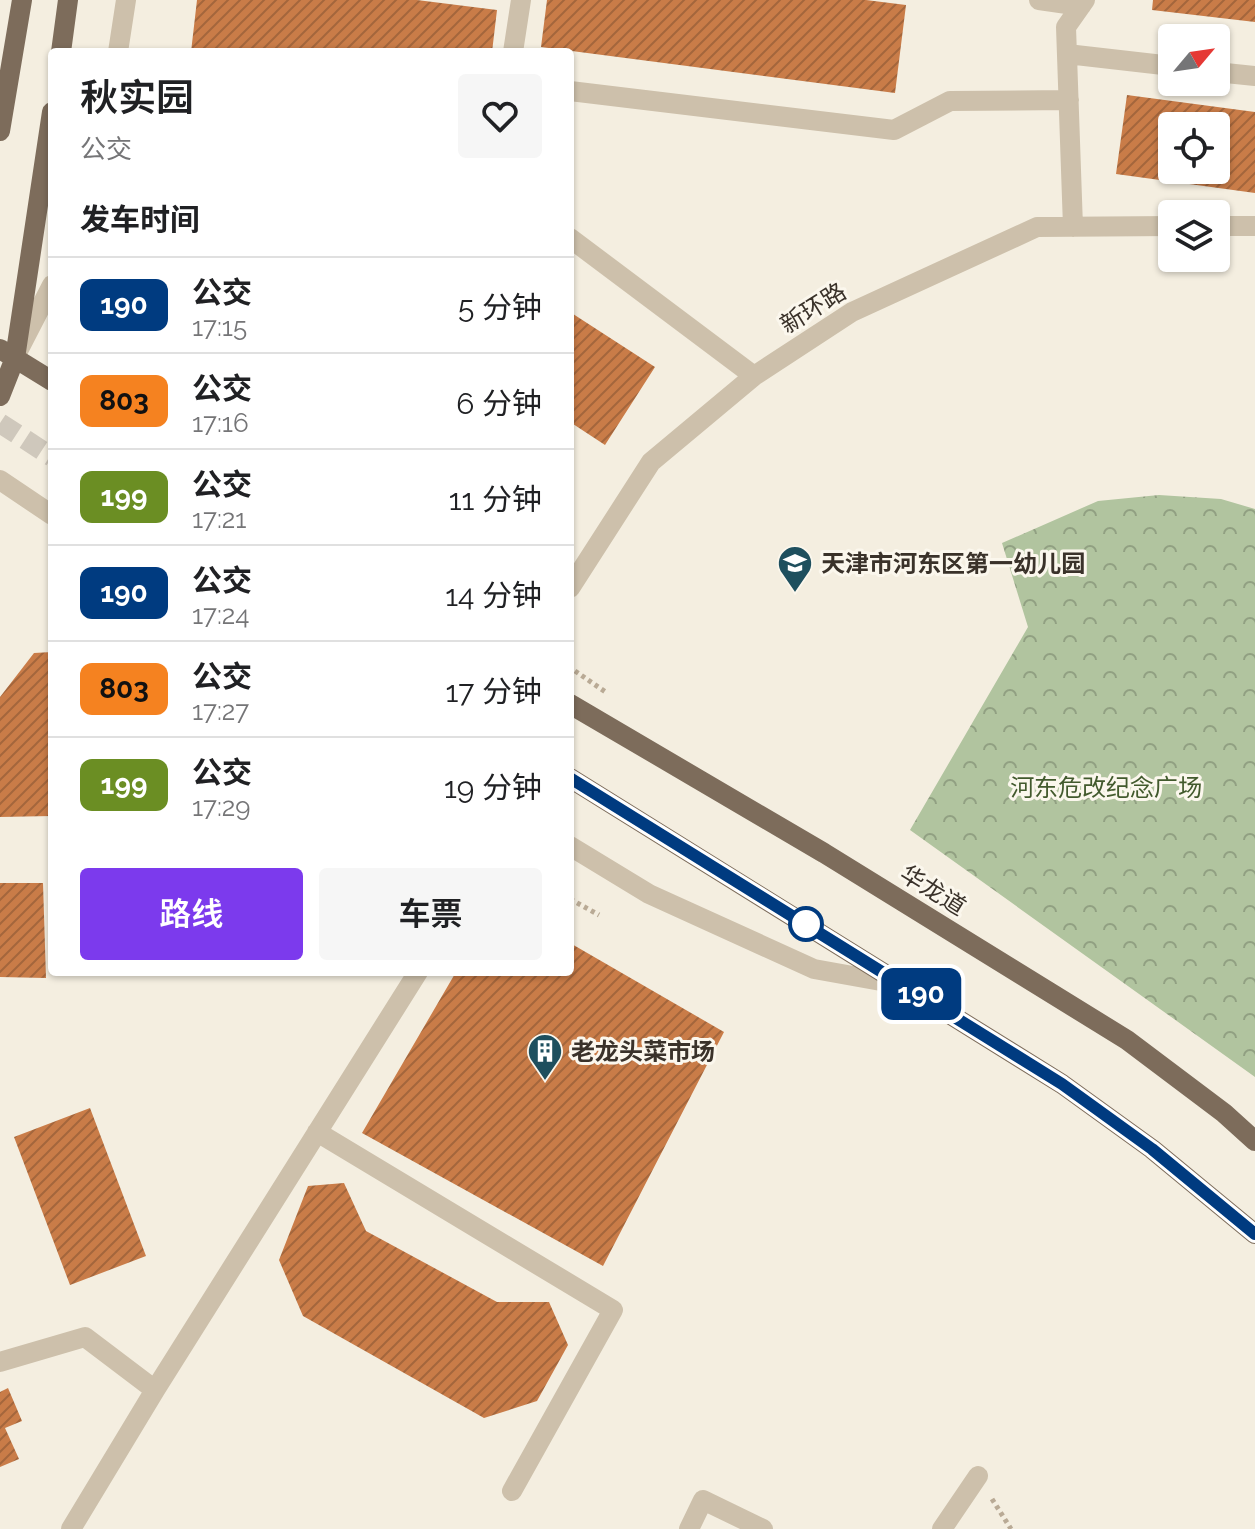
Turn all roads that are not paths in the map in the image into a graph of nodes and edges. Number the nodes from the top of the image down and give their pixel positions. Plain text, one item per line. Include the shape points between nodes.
1 (22, 0) edge
2 (68, 0) edge
3 (126, 0) edge
4 (521, 0) edge
5 (1039, 0) edge
6 (1083, 3) edge
7 (62, 48) edge
8 (119, 48) edge
9 (514, 48) edge
10 (1067, 54) junction
11 (1158, 64) edge
12 (1230, 73) edge
13 (1255, 76) edge
14 (574, 91) edge
15 (1069, 100) junction
16 (0, 131) edge
17 (48, 133) edge
18 (1158, 226) edge
19 (1230, 226) edge
20 (1255, 226) edge
21 (1073, 227) junction
22 (574, 241) edge
23 (48, 291) edge
24 (7, 353) edge
25 (754, 376) junction
26 (48, 379) edge
27 (0, 396) edge
28 (0, 480) edge
29 (48, 512) edge
30 (574, 582) edge
31 (574, 706) edge
32 (574, 780) edge
33 (574, 848) edge
34 (415, 976) edge
35 (907, 986) junction
36 (317, 1132) junction
37 (1255, 1141) edge
38 (1255, 1234) edge
39 (0, 1362) edge
40 (155, 1390) junction
41 (978, 1476) road end
42 (512, 1491) dead end
43 (71, 1529) edge
44 (689, 1529) edge
45 (763, 1529) edge
46 (942, 1529) edge

1 - 16 main road
2 - 7 main road
3 - 8 street
4 - 9 street
5 - 6 street
6 - 10 street via 1066,27
10 - 11 street
10 - 15 street
12 - 13 street
14 - 15 street via 894,130 950,101
15 - 21 street
17 - 24 main road
18 - 21 street, 新环路
19 - 20 street
21 - 25 street, 新环路 via 1037,227 852,312
22 - 25 street
23 - 24 street
24 - 26 main road
24 - 27 main road
25 - 30 street, 新环路 via 651,462
28 - 29 street
31 - 37 main road, 华龙道 via 1127,1040
32 - 35 main road
33 - 35 street via 649,894 814,969
34 - 36 street
35 - 38 main road via 1062,1084
36 - 40 street
36 - 42 street via 613,1310
39 - 40 street via 85,1337
40 - 43 street
41 - 46 street
44 - 45 street via 703,1500

